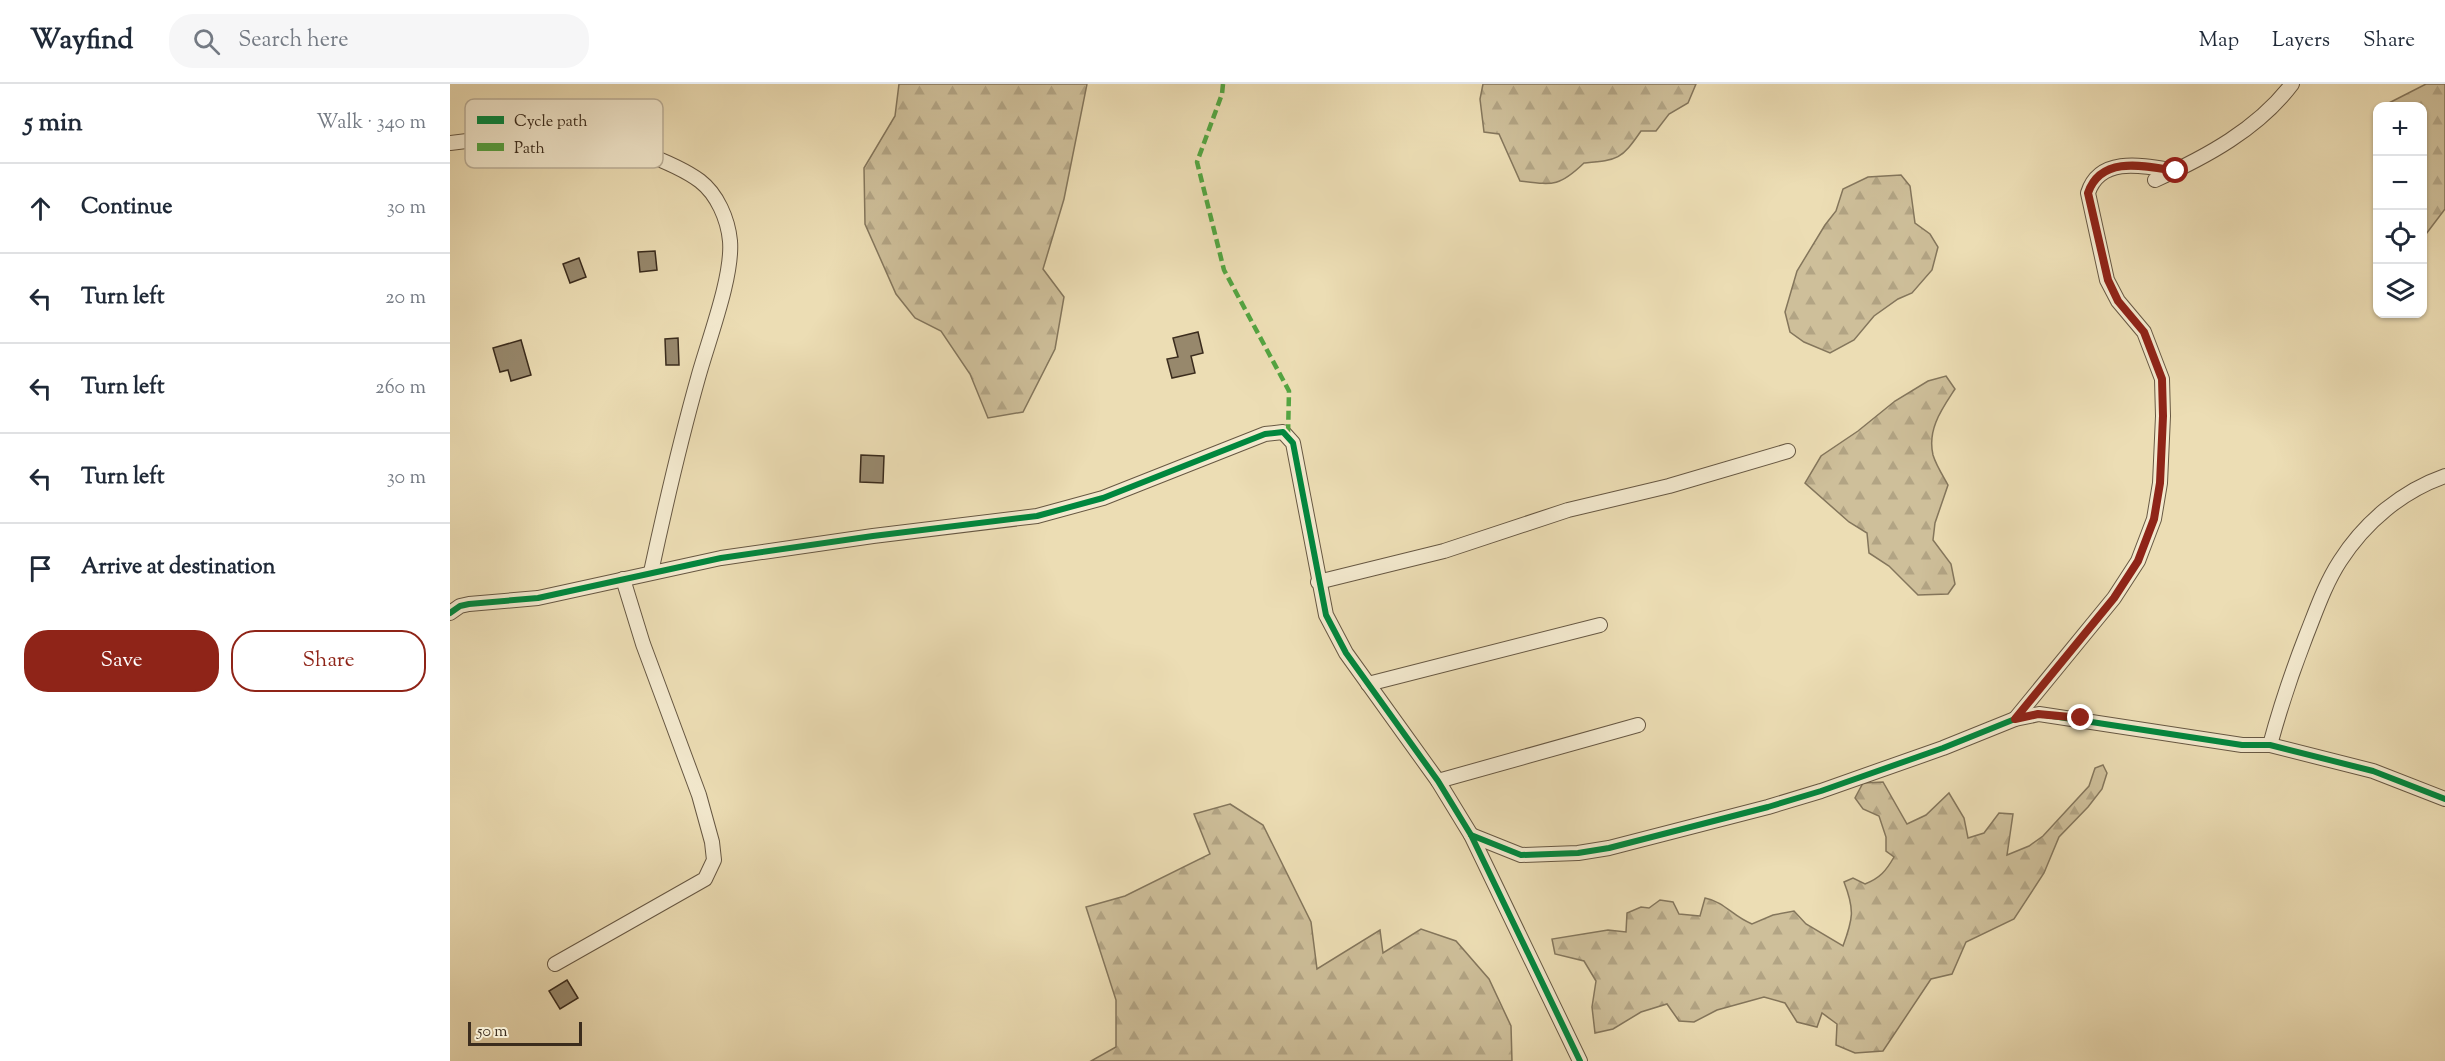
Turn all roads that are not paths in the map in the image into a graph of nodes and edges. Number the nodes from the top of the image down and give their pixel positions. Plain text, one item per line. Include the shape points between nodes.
1 (2292, 84) edge
2 (465, 141) edge
3 (450, 143) edge
4 (663, 162) edge
5 (2176, 171) junction
6 (2155, 180) dead end
7 (1788, 451) dead end
8 (2445, 476) edge
9 (651, 572) junction
10 (623, 579) junction
11 (1318, 582) junction
12 (450, 613) edge
13 (1600, 625) dead end
14 (1368, 684) junction
15 (2015, 719) junction
16 (1638, 725) dead end
17 (2270, 745) junction
18 (1438, 782) junction
19 (2445, 799) edge
20 (1471, 835) junction
21 (555, 964) dead end
22 (1580, 1061) edge

1 - 5 street via 2231,140
2 - 3 street
4 - 9 street via 700,182 721,208 730,240 728,271 693,395
5 - 6 street
5 - 15 street via 2133,165 2112,168 2099,174 2088,193 2108,280 2118,301 2144,332 2162,379 2160,483 2154,519 2138,561 2114,598
7 - 11 street via 1568,510 1444,551
8 - 17 street via 2402,495 2363,531 2340,561 2296,662
9 - 10 street
9 - 11 street via 799,546 1037,516 1103,498 1265,434 1283,432 1293,443
10 - 12 street via 538,598 469,604
10 - 21 street via 643,645 699,795 714,860 705,879
11 - 14 street via 1334,632
13 - 14 street
14 - 18 street
15 - 17 street via 2030,714 2055,715 2242,745
15 - 20 street via 1821,791 1609,848 1521,855
16 - 18 street
17 - 19 street via 2373,771
18 - 20 street
20 - 22 street

